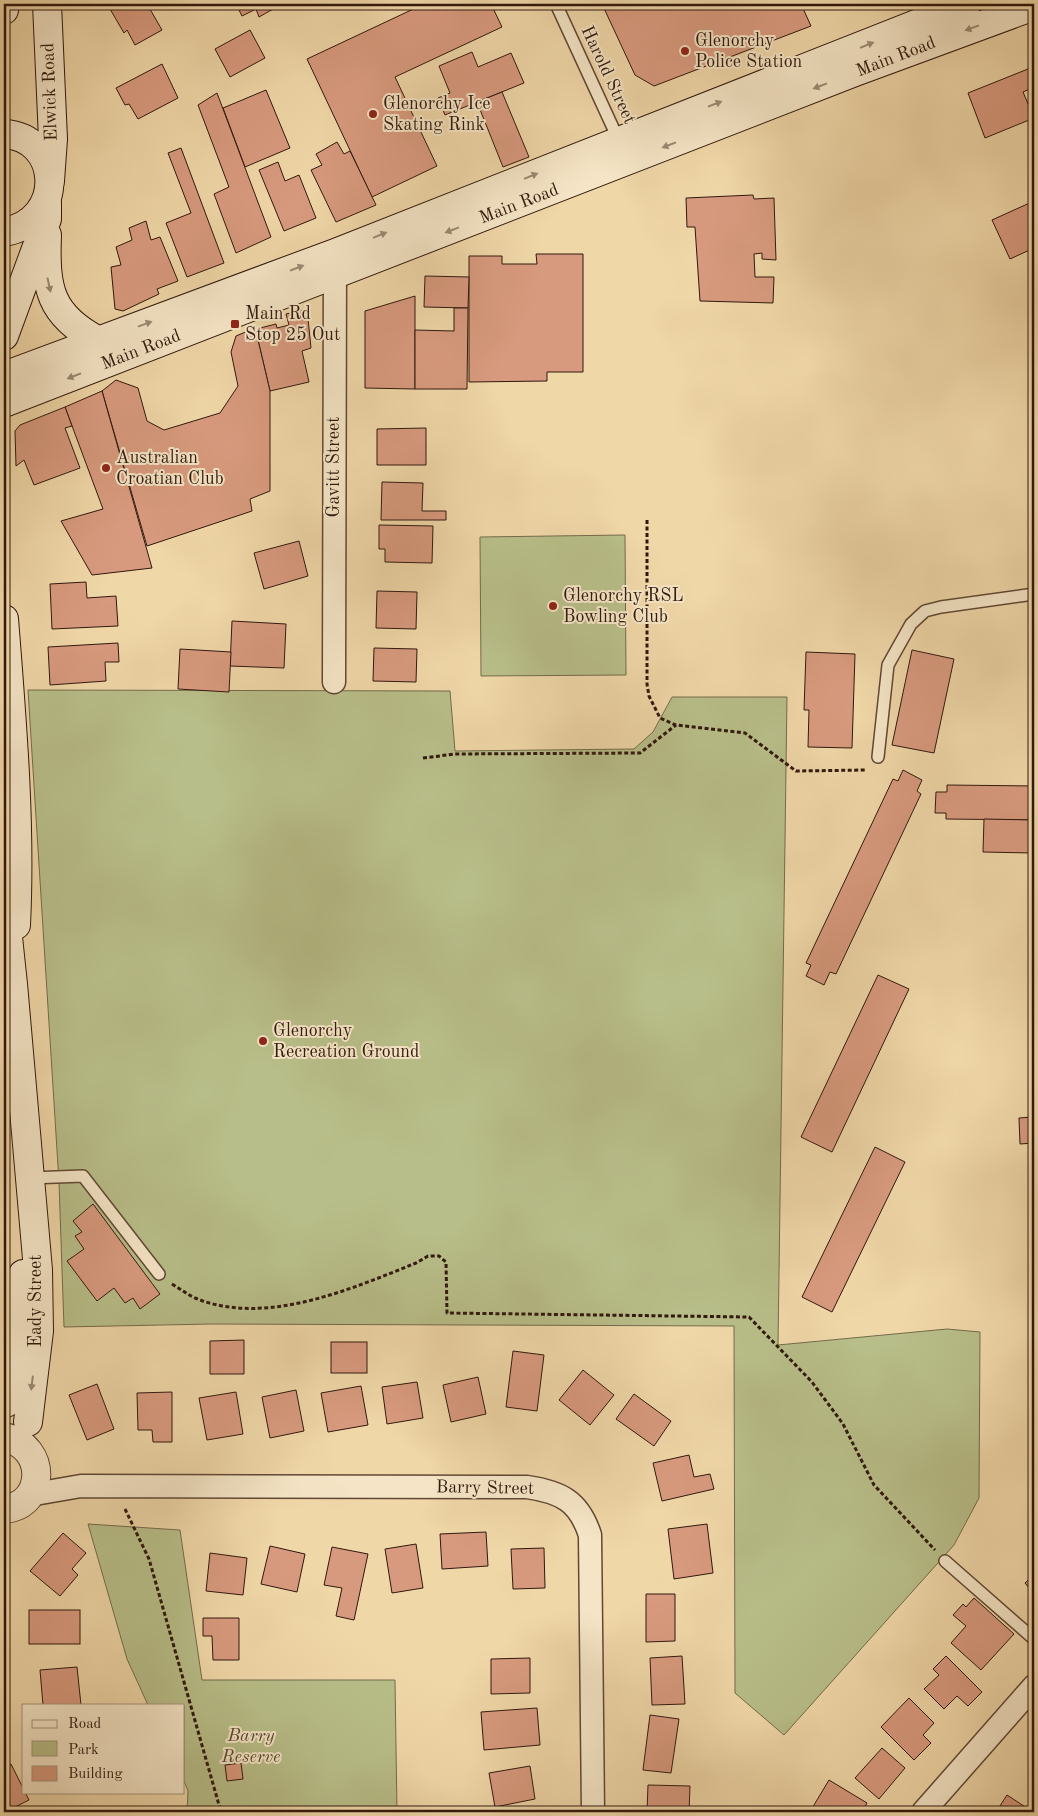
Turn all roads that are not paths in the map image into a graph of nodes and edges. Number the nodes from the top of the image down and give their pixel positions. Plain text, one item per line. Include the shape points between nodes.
1 (6, 4) edge
2 (47, 4) edge
3 (556, 4) edge
4 (967, 4) edge
5 (1034, 6) edge
6 (1007, 9) edge
7 (4, 10) edge
8 (4, 134) edge
9 (624, 151) junction
10 (48, 199) junction
11 (4, 232) edge
12 (335, 264) junction
13 (4, 336) edge
14 (99, 341) junction
15 (4, 376) edge
16 (4, 403) edge
17 (1034, 594) edge
18 (4, 619) edge
19 (334, 682) dead end
20 (878, 757) road end
21 (4, 900) edge
22 (13, 984) junction
23 (28, 1178) junction
24 (159, 1274) road end
25 (5, 1406) edge
26 (4, 1437) edge
27 (34, 1461) junction
28 (81, 1486) junction
29 (17, 1503) edge
30 (4, 1531) edge
31 (945, 1561) road end
32 (1034, 1639) edge
33 (1034, 1686) edge
34 (593, 1812) edge
35 (923, 1812) edge

1 - 7 main road
2 - 10 main road, Elwick Road via 53,139
3 - 9 lane, Harold Street
9 -> 4 main road, Main Road
5 - 6 main road, Main Road
6 -> 9 main road, Main Road
8 - 10 main road via 22,139 34,147 47,166
9 - 12 main road, Main Road
10 - 11 main road via 34,218 20,228
10 - 13 main road, Elwick Road
10 -> 14 main road via 46,272 54,302 72,324
14 -> 12 main road, Main Road
12 -> 16 main road, Main Road
12 - 19 street, Gavitt Street
14 - 15 main road, Main Road
17 - 20 lane via 941,607 925,611 911,624 888,666
18 - 22 main road, Eady Street via 11,702 18,884
21 - 22 main road, Eady Street
22 - 23 main road, Eady Street
23 - 24 lane via 83,1176
23 - 25 main road, Eady Street via 18,1324
23 -> 27 main road, Eady Street via 38,1270 39,1331 28,1422
26 - 27 main road via 24,1445
27 - 28 street, Barry Street
27 - 29 main road, Eady Street via 36,1477
28 - 29 street, Barry Street
28 - 34 street, Barry Street via 527,1487 559,1494 578,1510 590,1535
29 - 30 main road
31 - 32 lane
33 - 35 street

